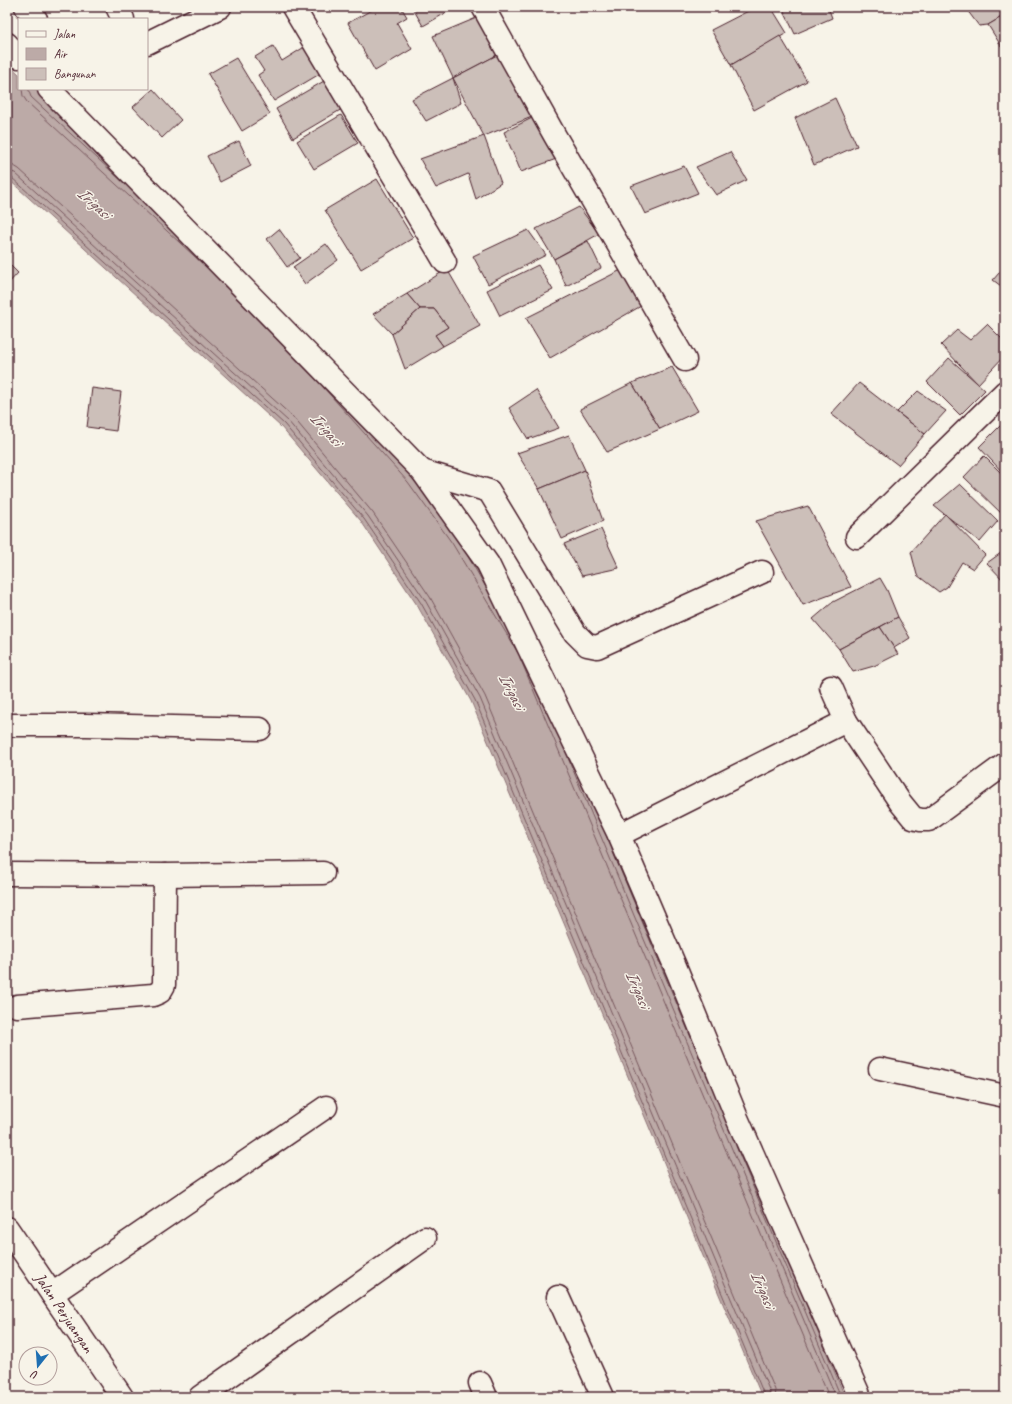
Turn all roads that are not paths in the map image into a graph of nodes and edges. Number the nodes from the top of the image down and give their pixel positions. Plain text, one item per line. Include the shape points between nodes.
1 (26, 7) edge
2 (117, 7) edge
3 (220, 7) edge
4 (293, 7) edge
5 (483, 7) edge
6 (35, 18) edge
7 (122, 18) edge
8 (148, 43) edge
9 (7, 44) edge
10 (18, 56) edge
11 (52, 90) edge
12 (445, 262) dead end
13 (685, 360) dead end
14 (1005, 392) edge
15 (422, 471) junction
16 (857, 537) dead end
17 (762, 572) dead end
18 (831, 686) dead end
19 (846, 721) junction
20 (7, 725) edge
21 (260, 729) dead end
22 (1005, 764) edge
23 (619, 835) junction
24 (323, 873) dead end
25 (7, 874) edge
26 (165, 875) junction
27 (17, 1006) dead end
28 (880, 1069) dead end
29 (1005, 1096) edge
30 (326, 1107) dead end
31 (7, 1228) edge
32 (425, 1238) dead end
33 (52, 1294) junction
34 (558, 1297) dead end
35 (122, 1397) edge
36 (200, 1397) edge
37 (603, 1397) edge
38 (860, 1397) edge

1 - 6 street
2 - 7 street
3 - 8 street
4 - 12 street
5 - 13 street
9 - 10 street
11 - 15 street
14 - 16 street
15 - 17 street via 489,491 575,633 587,645 597,647
15 - 23 street via 488,564
18 - 19 street
19 - 22 street via 913,818 929,820
19 - 23 street
20 - 21 street
23 - 38 street via 737,1118
24 - 26 street
25 - 26 street
26 - 27 street via 164,985 160,992 153,995
28 - 29 street
30 - 33 street
31 - 33 street, Jalan Perjuangan
32 - 36 street
33 - 35 street, Jalan Perjuangan
34 - 37 street

